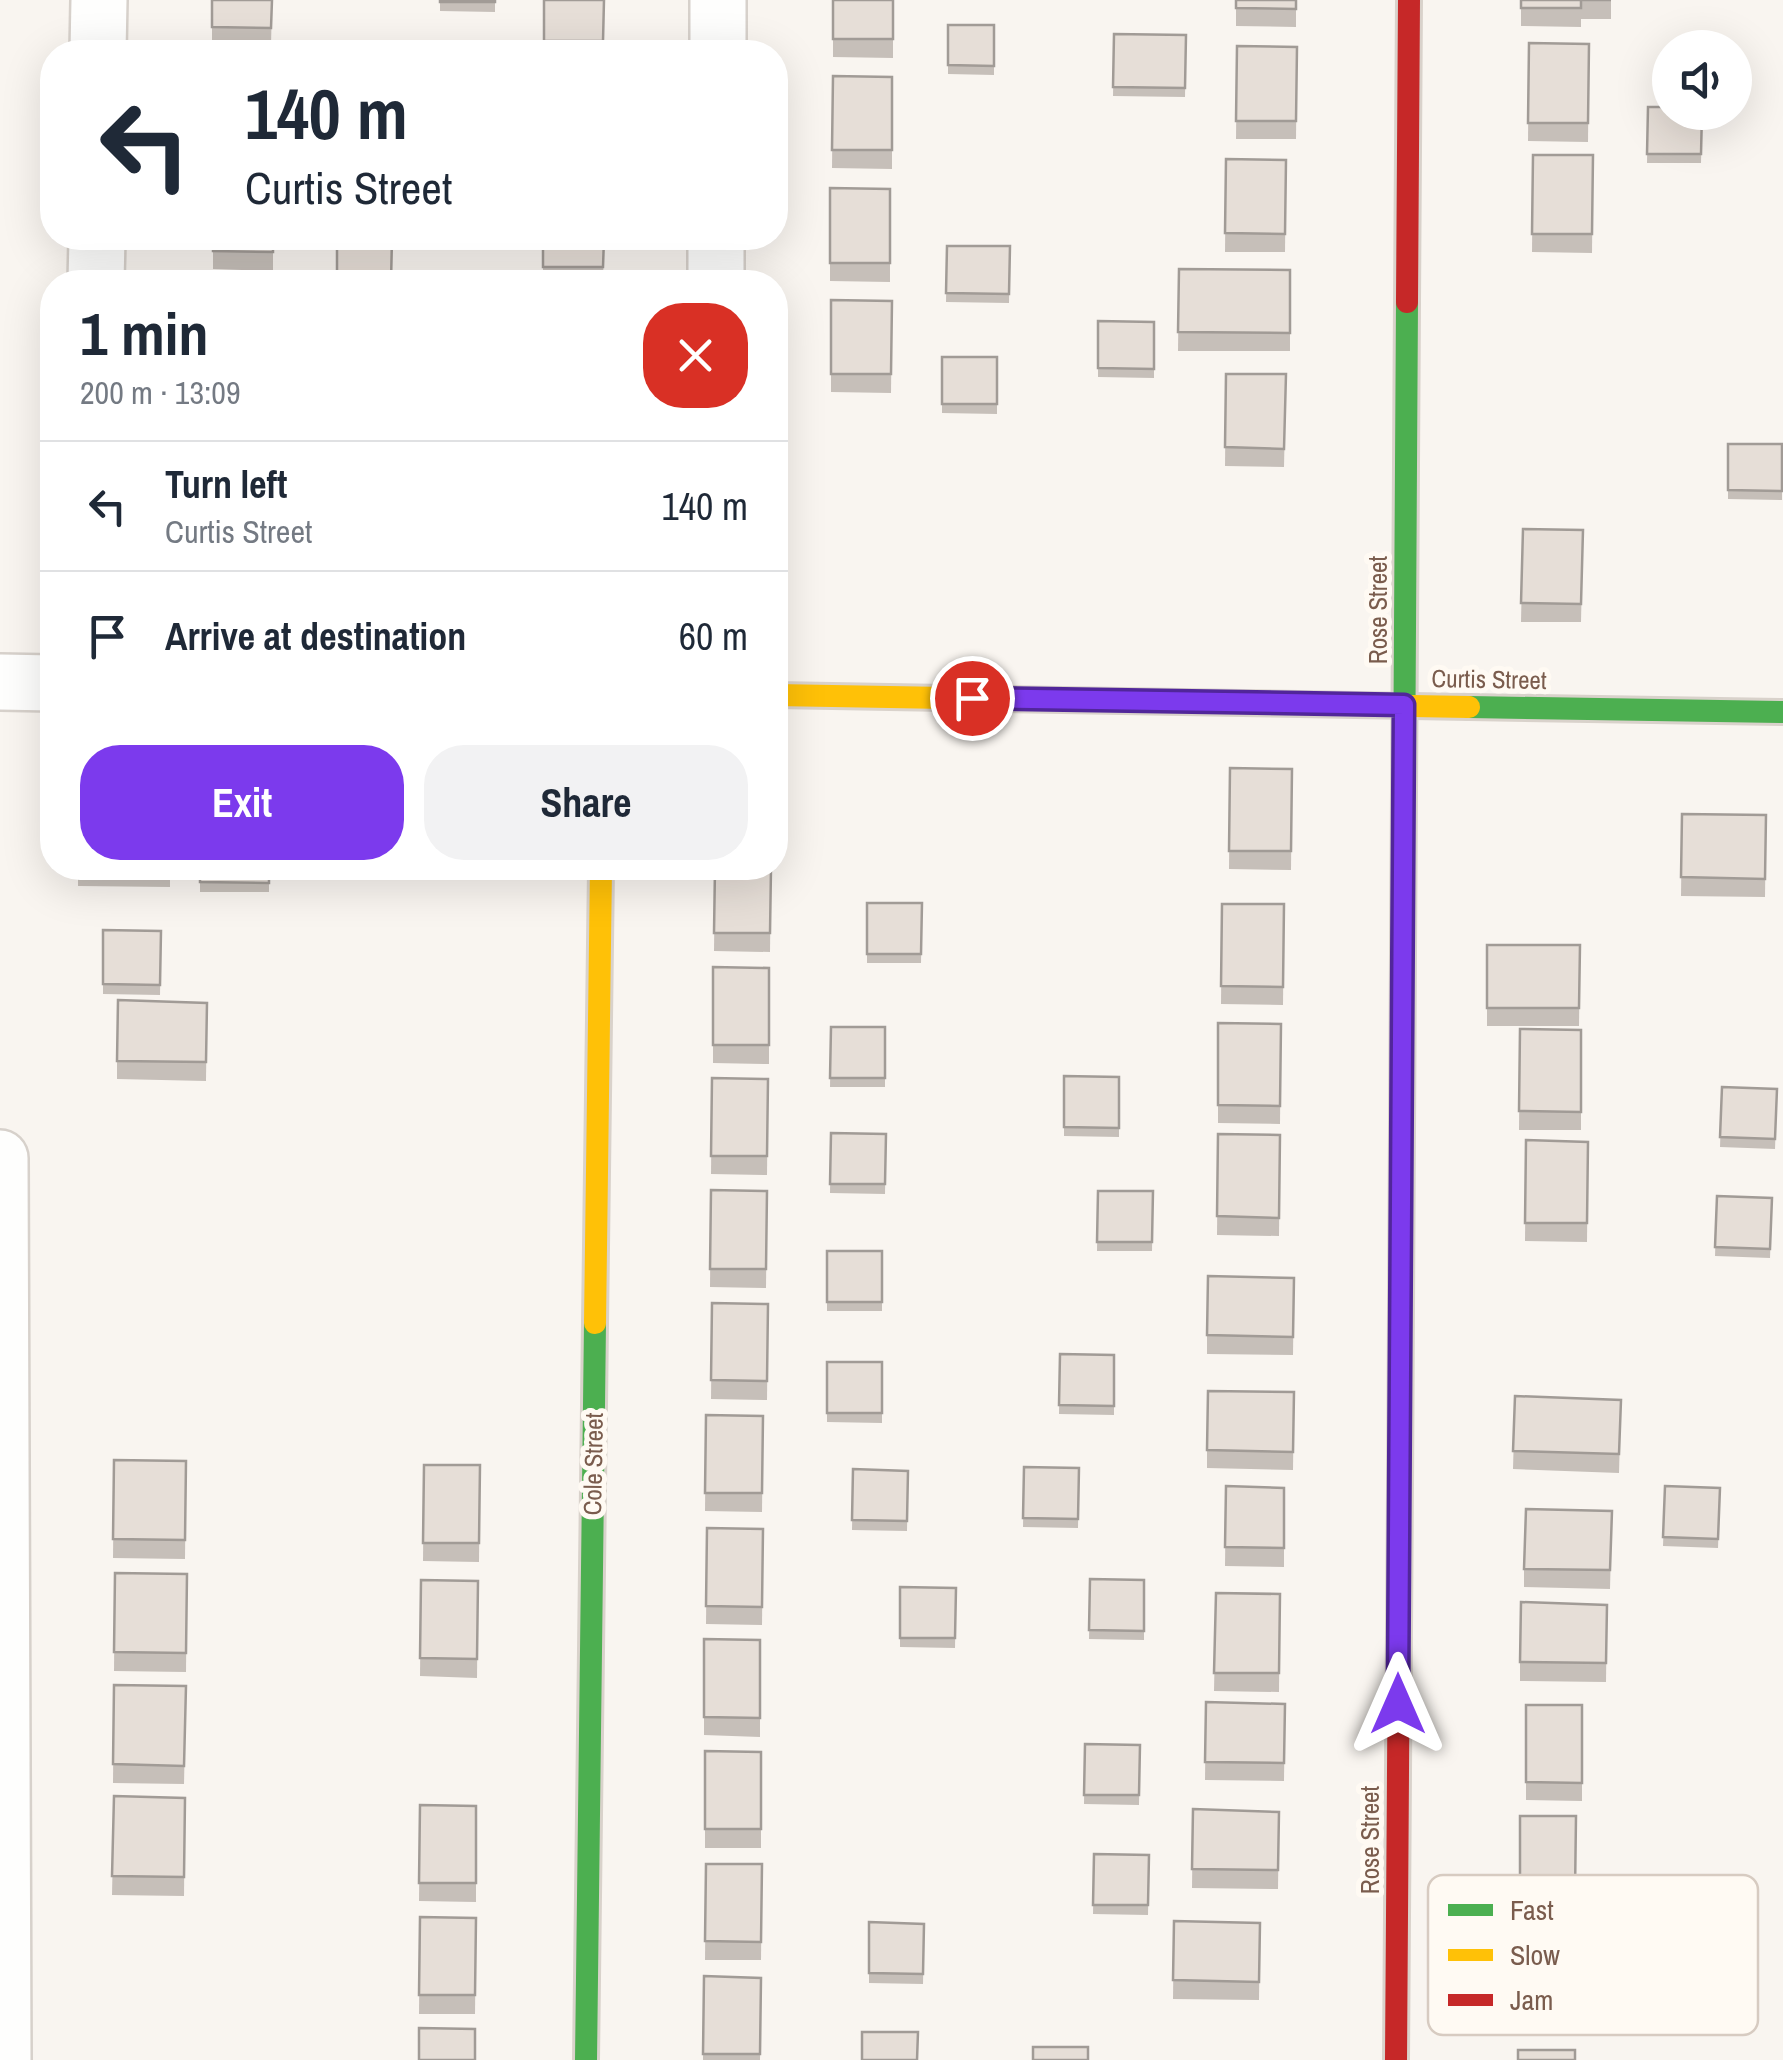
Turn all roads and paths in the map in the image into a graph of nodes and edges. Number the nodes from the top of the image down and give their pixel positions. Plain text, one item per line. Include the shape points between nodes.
1 (99, 0) edge
2 (718, 0) edge
3 (1410, 0) edge
4 (98, 40) edge
5 (718, 40) edge
6 (0, 682) edge
7 (40, 684) edge
8 (788, 694) edge
9 (1404, 705) junction
10 (1783, 712) edge
11 (601, 880) edge
12 (0, 1158) edge
13 (3, 2060) edge
14 (586, 2060) edge
15 (1396, 2060) edge

1 - 4 street
2 - 5 street
3 - 9 street, Rose Street
6 - 7 street
8 - 9 street, Curtis Street
9 - 10 street, Curtis Street
9 - 15 street, Rose Street
11 - 14 street, Cole Street
12 - 13 street

